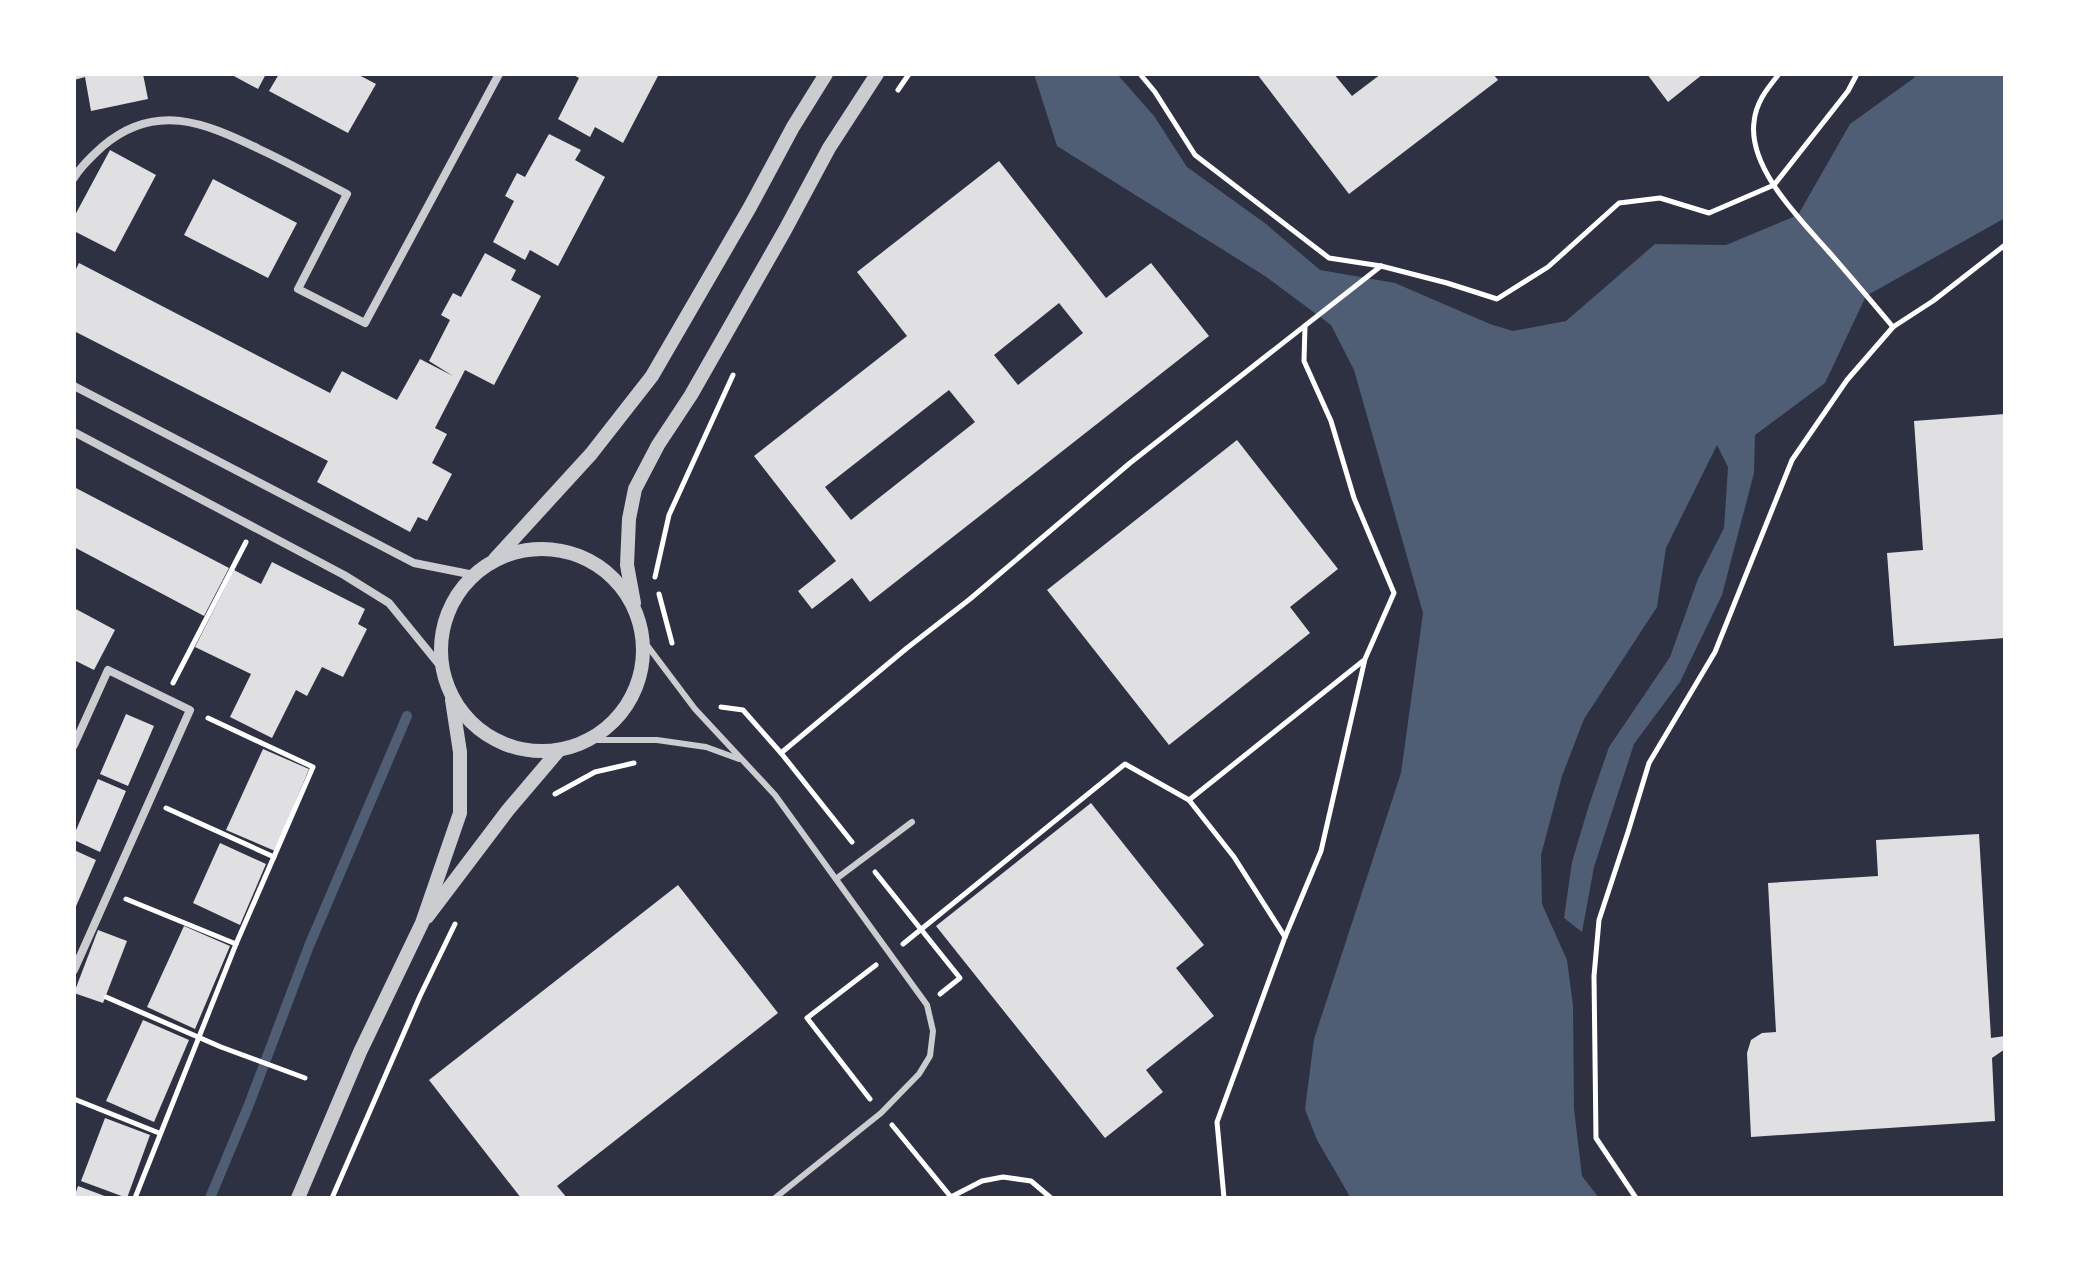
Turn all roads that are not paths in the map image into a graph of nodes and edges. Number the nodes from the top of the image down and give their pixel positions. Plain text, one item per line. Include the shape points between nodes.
1 (499, 74) edge
2 (826, 74) edge
3 (877, 74) edge
4 (74, 160) edge
5 (76, 174) edge
6 (74, 386) edge
7 (74, 432) edge
8 (492, 562) junction
9 (474, 575) junction
10 (637, 619) junction
11 (643, 640) junction
12 (442, 668) junction
13 (452, 697) junction
14 (588, 740) junction
15 (74, 745) edge
16 (559, 750) junction
17 (742, 760) junction
18 (912, 822) dead end
19 (836, 879) junction
20 (422, 923) junction
21 (77, 956) edge
22 (74, 970) edge
23 (298, 1198) edge
24 (775, 1198) edge

1 - 5 street via 365,323 298,289 347,194 223,131 175,119 120,132
2 - 8 street via 652,376 591,454
3 - 10 street via 829,148 635,489 627,565
4 - 5 street
6 - 9 street via 414,563
7 - 12 street via 389,603
8 - 9 street
8 - 10 street via 542,550 586,559 618,584
9 - 12 street via 457,594 447,617
10 - 11 street
11 - 14 street via 634,692 613,723
11 - 17 lane
12 - 13 street
13 - 16 street via 476,727 499,742 524,750
13 - 20 street via 460,752 460,813
14 - 16 street
14 - 17 lane via 657,740 706,747
15 - 21 street via 108,670 190,710
16 - 20 street
17 - 19 lane via 775,795
18 - 19 lane
19 - 24 lane via 927,1005 933,1031 930,1056 881,1113
20 - 23 street
21 - 22 street

